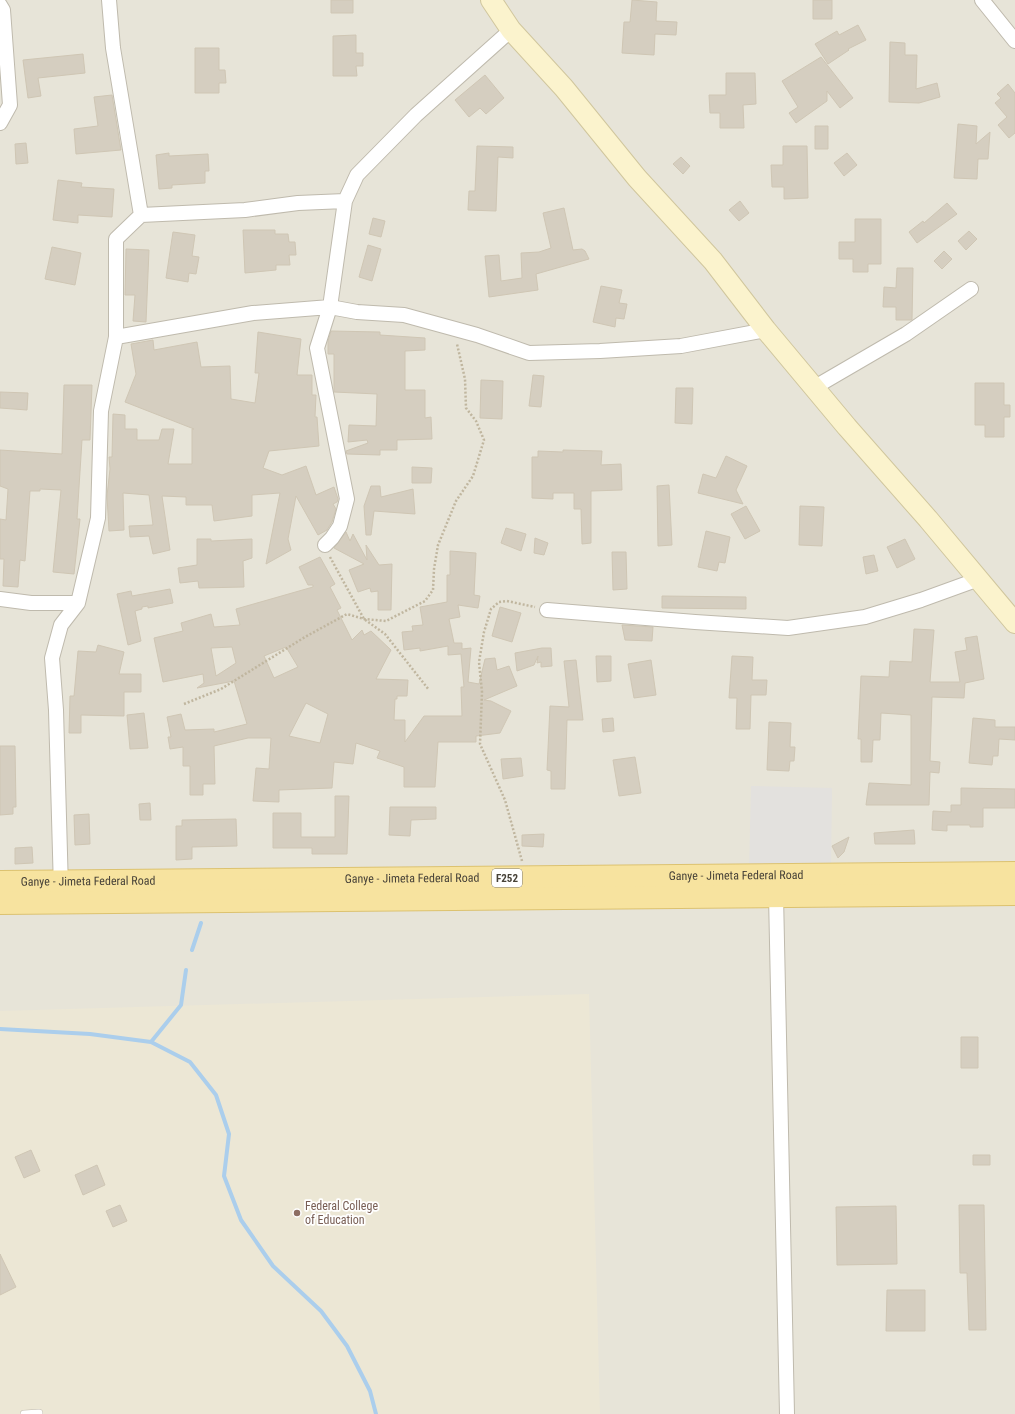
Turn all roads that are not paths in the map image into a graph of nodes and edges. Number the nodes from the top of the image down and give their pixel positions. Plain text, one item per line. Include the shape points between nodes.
1 (109, 0) edge
2 (491, 0) edge
3 (982, 0) edge
4 (0, 5) edge
5 (511, 30) junction
6 (1015, 42) edge
7 (0, 123) edge
8 (345, 200) junction
9 (141, 215) junction
10 (971, 289) dead end
11 (330, 307) junction
12 (766, 330) junction
13 (116, 337) junction
14 (815, 387) junction
15 (325, 545) road end
16 (979, 579) junction
17 (0, 599) edge
18 (78, 603) junction
19 (547, 610) road end
20 (1015, 622) edge
21 (1014, 878) edge
22 (0, 882) edge
23 (619, 887) junction
24 (61, 892) junction
25 (776, 895) junction
26 (0, 903) edge
27 (40, 1413) dead end
28 (24, 1414) edge
29 (787, 1414) edge

1 - 9 street via 113,48
2 - 5 street
3 - 6 street
4 - 7 street via 3,10 10,105
5 - 8 street via 416,115 357,175
5 - 12 street via 564,88 637,178 713,261
8 - 9 street via 245,210
8 - 11 street
9 - 13 street via 116,238
10 - 14 street via 906,334
11 - 12 street via 357,312 404,315 529,353 681,346
11 - 13 street via 253,313
11 - 15 street via 317,348 347,498 340,526
12 - 14 street
13 - 18 street via 101,411 98,518
14 - 16 street
16 - 19 street via 865,617 788,628
16 - 20 street
17 - 18 street via 31,603
18 - 24 street via 61,625 52,658
21 - 23 main road, Ganye - Jimeta Federal Road / F252
21 - 25 main road, Ganye - Jimeta Federal Road / F252
22 - 24 main road, Ganye - Jimeta Federal Road / F252
23 - 24 main road, Ganye - Jimeta Federal Road / F252
23 - 24 main road, Ganye - Jimeta Federal Road / F252 via 526,878
23 - 25 main road, Ganye - Jimeta Federal Road / F252
24 - 26 main road, Ganye - Jimeta Federal Road / F252
25 - 29 street
27 - 28 lane

